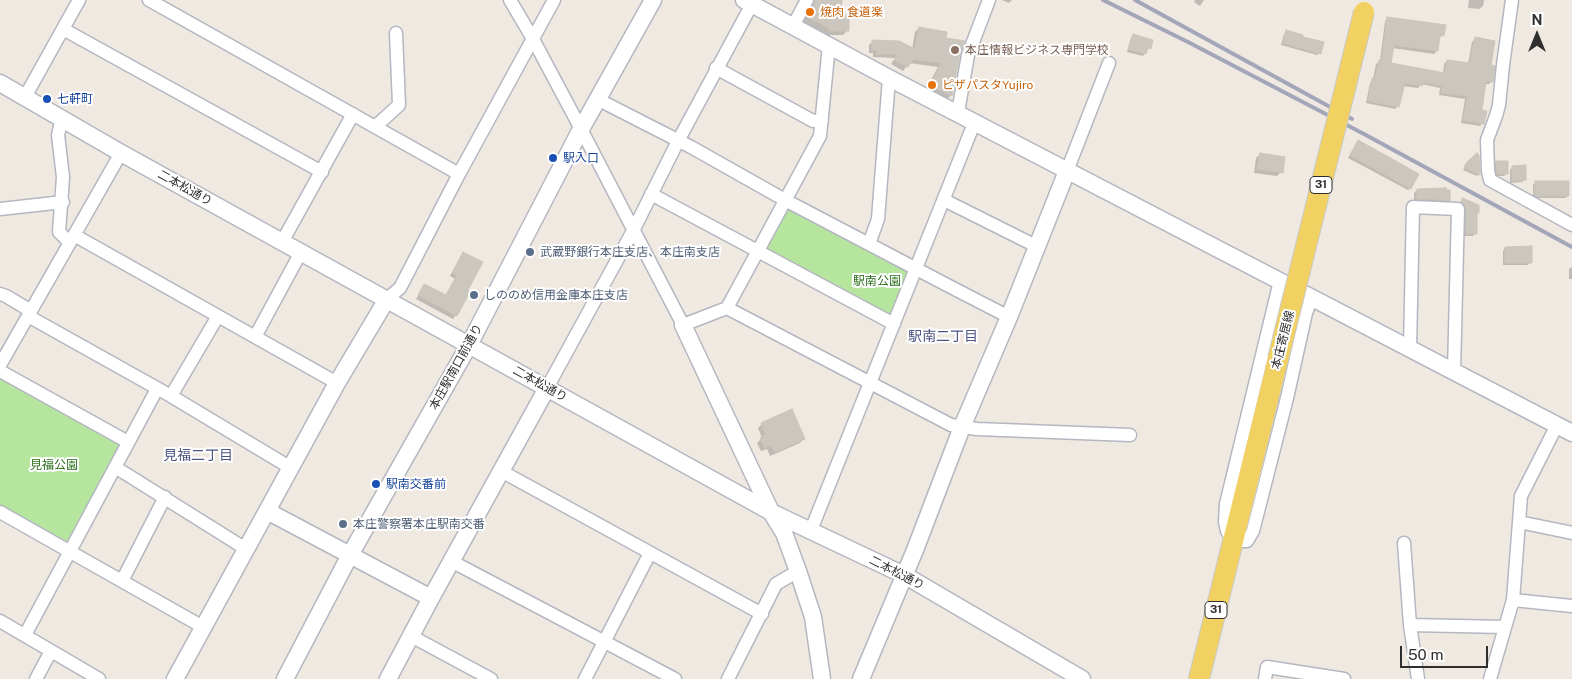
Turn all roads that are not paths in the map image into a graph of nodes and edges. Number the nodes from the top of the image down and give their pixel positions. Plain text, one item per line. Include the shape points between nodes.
1 (79, 0) edge
2 (149, 0) edge
3 (510, 0) edge
4 (554, 0) edge
5 (653, 0) edge
6 (807, 0) edge
7 (989, 0) edge
8 (1512, 0) edge
9 (748, 2) edge
10 (1365, 6) edge
11 (793, 26) junction
12 (63, 29) junction
13 (396, 33) dead end
14 (534, 39) junction
15 (829, 45) junction
16 (1109, 62) dead end
17 (716, 68) junction
18 (889, 78) junction
19 (0, 83) edge
20 (25, 96) junction
21 (599, 100) junction
22 (958, 112) junction
23 (353, 114) junction
24 (62, 118) junction
25 (822, 120) junction
26 (975, 121) junction
27 (375, 127) junction
28 (582, 129) junction
29 (678, 141) junction
30 (121, 152) junction
31 (1067, 171) junction
32 (322, 172) junction
33 (459, 174) junction
34 (651, 194) junction
35 (785, 200) junction
36 (944, 200) junction
37 (62, 202) junction
38 (0, 209) edge
39 (1572, 225) edge
40 (634, 229) junction
41 (72, 239) junction
42 (282, 242) junction
43 (869, 244) junction
44 (1036, 246) junction
45 (758, 251) junction
46 (301, 252) junction
47 (915, 268) junction
48 (1280, 281) junction
49 (0, 294) edge
50 (1312, 297) junction
51 (387, 300) junction
52 (727, 308) junction
53 (29, 314) junction
54 (218, 316) junction
55 (1009, 317) junction
56 (894, 324) junction
57 (683, 325) junction
58 (255, 337) junction
59 (469, 345) junction
60 (1410, 348) junction
61 (0, 365) edge
62 (0, 371) edge
63 (1454, 372) junction
64 (870, 383) junction
65 (337, 384) junction
66 (157, 388) junction
67 (547, 388) junction
68 (171, 396) junction
69 (1557, 425) junction
70 (962, 427) junction
71 (1572, 433) edge
72 (1130, 435) dead end
73 (128, 442) junction
74 (115, 467) junction
75 (291, 468) junction
76 (500, 471) junction
77 (165, 497) junction
78 (267, 511) junction
79 (0, 512) edge
80 (771, 512) junction
81 (1519, 522) junction
82 (811, 530) junction
83 (1572, 533) edge
84 (1234, 541) junction
85 (1404, 543) dead end
86 (246, 549) junction
87 (70, 551) junction
88 (650, 553) junction
89 (350, 555) junction
90 (451, 561) junction
91 (798, 571) junction
92 (904, 575) junction
93 (122, 581) junction
94 (431, 598) junction
95 (1513, 600) junction
96 (1572, 606) edge
97 (762, 614) junction
98 (0, 621) edge
99 (1410, 624) junction
100 (203, 627) junction
101 (1505, 627) junction
102 (25, 635) junction
103 (411, 636) junction
104 (604, 641) junction
105 (51, 651) junction
106 (36, 679) edge
107 (99, 679) edge
108 (174, 679) edge
109 (285, 679) edge
110 (388, 679) edge
111 (491, 679) edge
112 (585, 679) edge
113 (675, 679) edge
114 (728, 679) edge
115 (822, 679) edge
116 (861, 679) edge
117 (1082, 679) edge
118 (1199, 679) edge
119 (1264, 679) edge
120 (1344, 679) edge
121 (1418, 679) edge
122 (1490, 679) edge

1 - 12 street
2 - 23 street
3 - 14 street
4 - 14 street
5 - 21 street, 本庄駅南口前通り
6 - 11 street
7 - 22 street via 968,55
8 - 39 street via 1499,106 1487,140 1490,180
9 - 11 street
9 - 17 street
10 - 84 main road, 本庄寄居線 / 31, bridge
11 - 15 street
12 - 20 street
12 - 32 street
13 - 27 street via 399,105
14 - 28 street
14 - 33 street
15 - 18 street
15 - 25 street
16 - 31 street
17 - 25 street via 813,121
17 - 29 street
18 - 22 street
18 - 43 street via 878,219
19 - 20 street, 二本松通り
20 - 24 street, 二本松通り
21 - 28 street, 本庄駅南口前通り
21 - 29 street
22 - 26 street
23 - 27 street
23 - 32 street
24 - 30 street, 二本松通り
24 - 37 street via 58,135
25 - 35 street via 820,136
26 - 31 street
26 - 36 street
27 - 33 street
28 - 40 street
28 - 59 street, 本庄駅南口前通り
29 - 34 street
29 - 35 street
30 - 41 street
30 - 42 street, 二本松通り
31 - 44 street
31 - 48 street
32 - 42 street
33 - 51 street via 400,288
34 - 40 street
34 - 45 street
35 - 43 street
35 - 45 street
36 - 44 street
36 - 47 street
37 - 38 street
37 - 41 street via 59,232
40 - 57 street
40 - 67 street
41 - 53 street
41 - 54 street
42 - 46 street, 二本松通り
43 - 47 street
44 - 55 street
45 - 52 street
45 - 56 street
46 - 51 street, 二本松通り
46 - 58 street
47 - 55 street
47 - 56 street
48 - 50 street
48 - 84 street via 1226,504 1225,522
49 - 53 street
50 - 60 street
50 - 84 street via 1253,531 1247,541
51 - 59 street, 二本松通り
51 - 65 street
52 - 57 street
52 - 64 street
53 - 61 street
53 - 66 street
54 - 58 street
54 - 68 street
55 - 70 street
56 - 64 street
57 - 80 street
58 - 65 street
59 - 67 street, 二本松通り
59 - 89 street, 本庄駅南口前通り
60 - 63 street
60 - 63 street via 1413,207 1458,209
62 - 73 street
63 - 69 street
64 - 70 street via 951,425
64 - 82 street
65 - 75 street
66 - 68 street
66 - 73 street
67 - 76 street
67 - 80 street, 二本松通り
68 - 75 street
69 - 71 street
69 - 81 street via 1521,496
70 - 72 street
70 - 92 street
73 - 74 street
74 - 77 street
74 - 87 street
75 - 78 street
76 - 88 street
76 - 90 street
77 - 86 street
77 - 93 street
78 - 86 street
78 - 89 street
79 - 87 street
80 - 82 street, 二本松通り
80 - 91 street via 784,533
81 - 83 street
81 - 95 street
82 - 92 street, 二本松通り
84 - 118 main road, 本庄寄居線 / 31
85 - 99 street
86 - 100 street
87 - 93 street
87 - 102 street
88 - 97 street
88 - 104 street
89 - 94 street
89 - 109 street, 本庄駅南口前通り
90 - 94 street
90 - 104 street
91 - 97 street via 776,584
91 - 115 street via 813,617
92 - 116 street
92 - 117 street, 二本松通り
93 - 100 street
94 - 103 street
95 - 96 street
95 - 101 street
97 - 114 street
98 - 102 street
99 - 101 street
99 - 121 street
100 - 108 street
101 - 122 street
102 - 105 street
103 - 110 street
103 - 111 street
104 - 112 street
104 - 113 street
105 - 106 street
105 - 107 street
119 - 120 street via 1267,667

